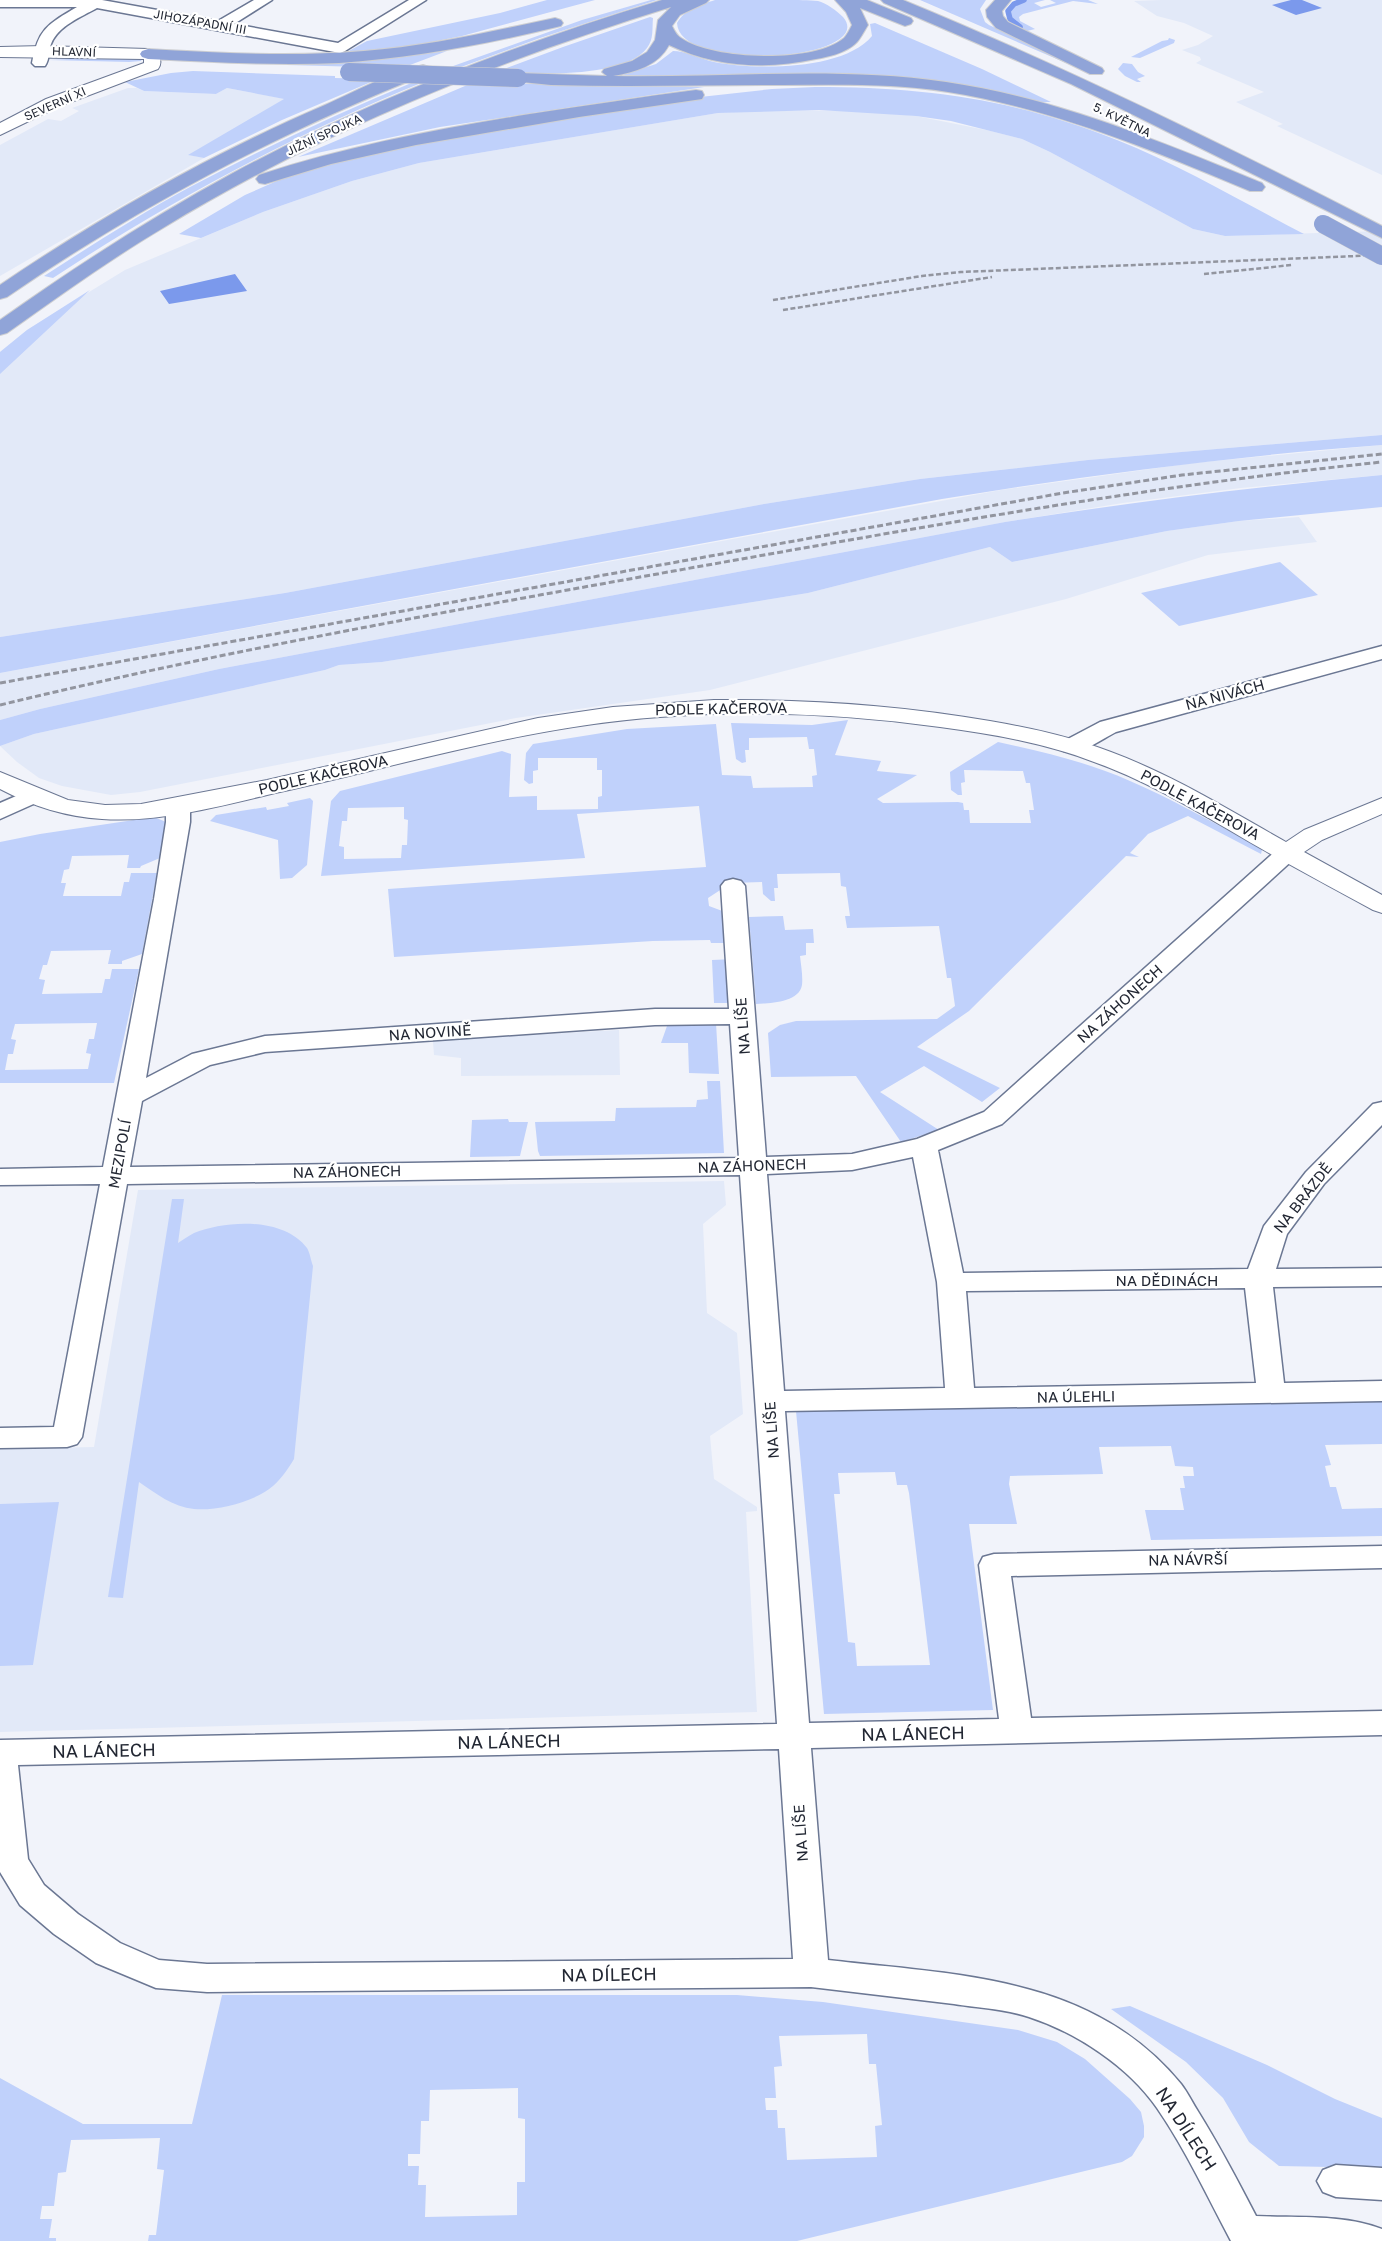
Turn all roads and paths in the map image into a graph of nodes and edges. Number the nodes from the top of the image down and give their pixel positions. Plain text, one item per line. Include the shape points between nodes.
1 (265, 0) edge
2 (419, 0) edge
3 (630, 0) edge
4 (678, 0) edge
5 (701, 0) edge
6 (843, 0) edge
7 (853, 0) edge
8 (889, 0) edge
9 (1003, 0) edge
10 (97, 1) edge
11 (0, 4) edge
12 (555, 23) junction
13 (220, 26) junction
14 (665, 30) junction
15 (0, 52) edge
16 (41, 57) junction
17 (150, 60) junction
18 (0, 64) edge
19 (97, 64) junction
20 (518, 78) junction
21 (1114, 79) dead end
22 (110, 80) junction
23 (840, 80) junction
24 (0, 130) edge
25 (1310, 177) dead end
26 (1256, 188) junction
27 (1272, 197) dead end
28 (1306, 215) dead end
29 (1381, 226) edge
30 (149, 228) junction
31 (1382, 256) edge
32 (0, 294) edge
33 (0, 329) edge
34 (1382, 652) edge
35 (1072, 746) junction
36 (0, 779) edge
37 (30, 797) junction
38 (1382, 804) edge
39 (178, 806) junction
40 (0, 812) edge
41 (1288, 853) junction
42 (733, 886) dead end
43 (1382, 905) edge
44 (742, 1016) junction
45 (130, 1098) junction
46 (1382, 1110) edge
47 (924, 1146) junction
48 (753, 1166) junction
49 (116, 1175) junction
50 (0, 1177) edge
51 (1382, 1277) edge
52 (1258, 1280) junction
53 (951, 1282) junction
54 (1382, 1391) edge
55 (1271, 1392) junction
56 (960, 1399) junction
57 (770, 1401) junction
58 (0, 1438) edge
59 (1382, 1557) edge
60 (1382, 1723) edge
61 (1017, 1732) junction
62 (794, 1736) junction
63 (0, 1753) edge
64 (810, 1973) junction
65 (1336, 2181) dead end
66 (1382, 2184) edge
67 (1248, 2236) edge
68 (1370, 2241) edge

1 - 13 street
2 - 13 street, JIHOZÁPADNÍ III via 340,48
3 - 12 highway, JIŽNÍ SPOJKA
4 - 30 highway, JIŽNÍ SPOJKA via 552,40 389,105 285,153
5 - 14 highway via 671,15 665,22
6 - 14 highway via 859,21 857,35 838,48 804,58 755,61 714,56 678,44
7 - 26 highway, 5. KVĚTNA via 1030,76
8 - 29 highway, 5. KVĚTNA via 1126,104 1360,222
9 - 21 highway via 994,10 995,18 1002,26
10 - 11 street, JIHOZÁPADNÍ III
10 - 13 street, JIHOZÁPADNÍ III
10 - 16 street via 54,27 43,44
12 - 17 highway via 415,50 366,56
12 - 32 highway, JIŽNÍ SPOJKA via 398,80 241,150 100,228
14 - 20 highway via 664,41 658,50 647,60 630,67 584,75
15 - 16 street, HLAVNÍ
16 - 17 street, HLAVNÍ
16 - 18 street, HLAVNÍ
16 - 19 street, HLAVNÍ
17 - 19 street, HLAVNÍ
17 - 20 highway, bridge
17 - 22 street, SEVERNÍ XI
19 - 22 street via 115,71
20 - 23 highway via 594,81
22 - 24 street, SEVERNÍ XI via 46,106
23 - 26 highway via 920,84 1017,100 1103,125
23 - 30 highway via 677,97 386,145 283,173
25 - 29 highway
26 - 27 highway, 5. KVĚTNA
28 - 31 highway, bridge
30 - 33 highway, JIŽNÍ SPOJKA
34 - 35 street, NA NIVÁCH via 1108,727
35 - 39 street, PODLE KAČEROVA via 1005,730 918,717 830,709 659,709 516,729 318,778
35 - 41 street, PODLE KAČEROVA via 1165,783
36 - 37 street, PODLE KAČEROVA
37 - 39 street, PODLE KAČEROVA via 91,812
37 - 40 street
38 - 41 street, NA ZÁHONECH via 1313,835
39 - 45 street, MEZIPOLÍ via 166,898
41 - 43 street, PODLE KAČEROVA
41 - 47 street, NA ZÁHONECH via 993,1118
42 - 44 street, NA LÍŠE
44 - 45 street, NA NOVINĚ via 656,1018 265,1044 201,1059
44 - 48 street, NA LÍŠE
45 - 49 street, MEZIPOLÍ
46 - 52 street, NA BRÁZDĚ via 1315,1178 1274,1232
47 - 48 street, NA ZÁHONECH via 852,1162
47 - 53 street
48 - 49 street, NA ZÁHONECH
48 - 57 street, NA LÍŠE
49 - 50 street, NA ZÁHONECH
49 - 58 street, MEZIPOLÍ via 67,1437
51 - 52 street, NA DĚDINÁCH
52 - 53 street, NA DĚDINÁCH
52 - 55 street, NA BRÁZDĚ
53 - 56 street
54 - 55 street, NA ÚLEHLI
55 - 56 street, NA ÚLEHLI
56 - 57 street, NA ÚLEHLI
57 - 62 street, NA LÍŠE
59 - 61 street, NA NÁVRŠÍ via 994,1565
60 - 61 street, NA LÁNECH
61 - 62 street, NA LÁNECH
62 - 63 street, NA LÁNECH
62 - 64 street, NA LÍŠE
63 - 64 street, NA DÍLECH via 10,1861 32,1895 108,1953 156,1974 216,1978
64 - 67 street, NA DÍLECH via 1000,1996 1032,2003 1101,2034 1141,2066 1169,2096
65 - 66 street
67 - 68 street via 1350,2237

